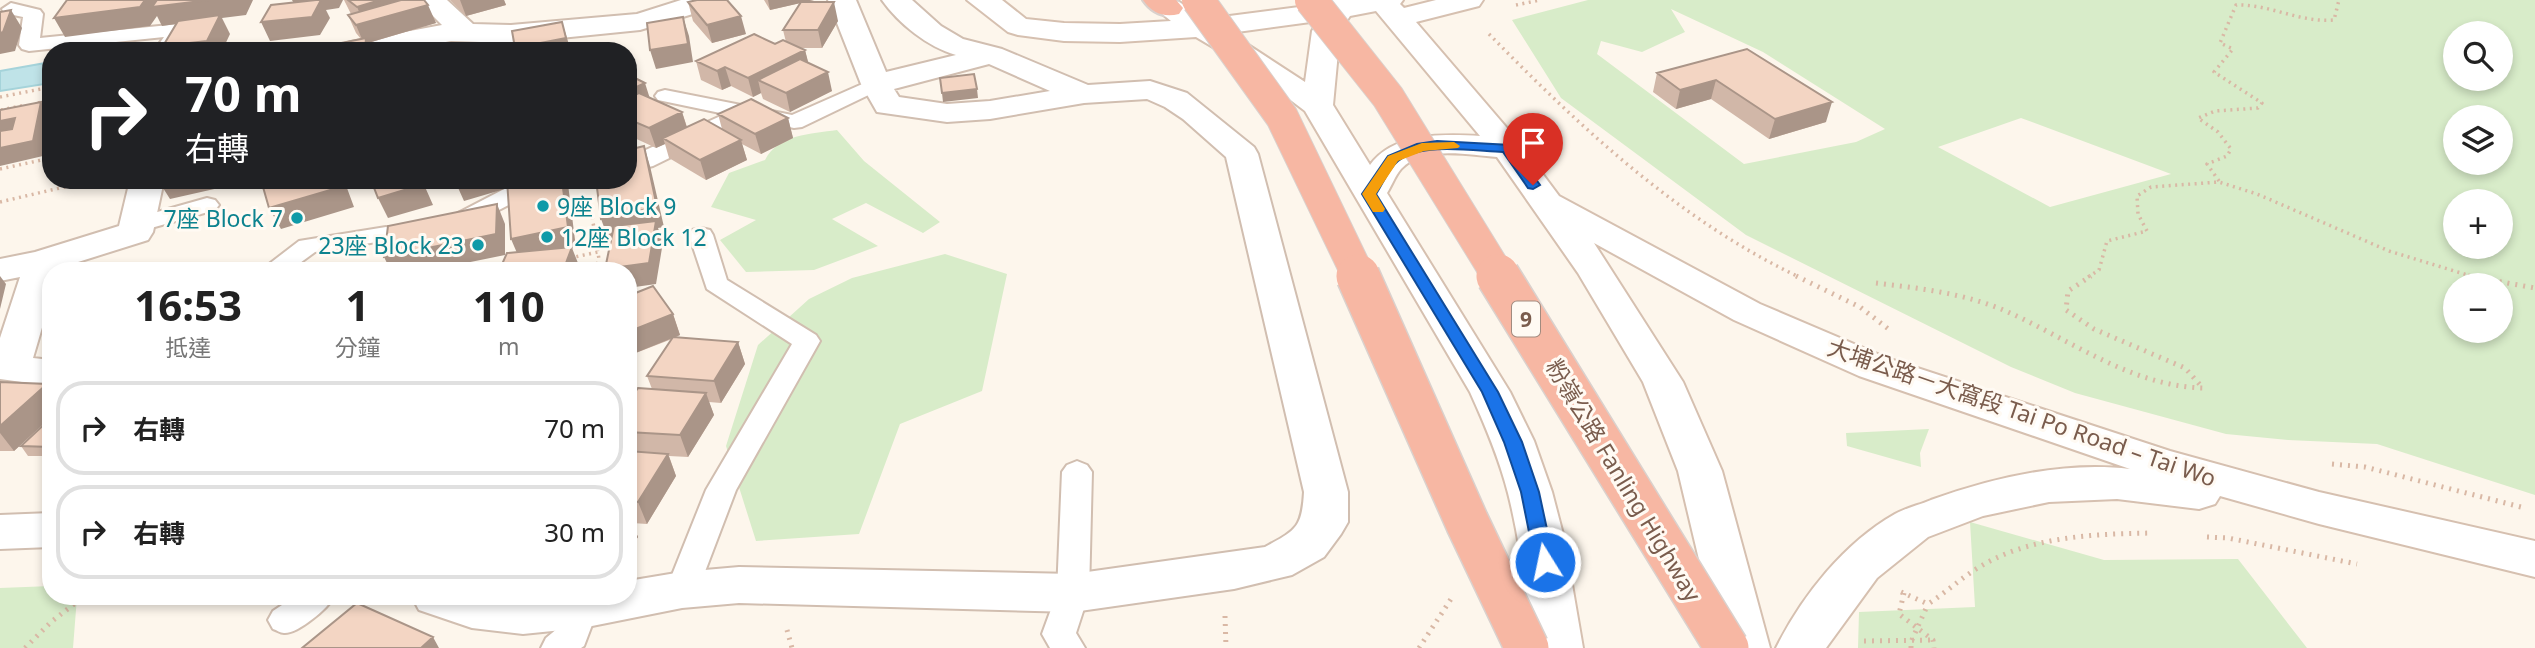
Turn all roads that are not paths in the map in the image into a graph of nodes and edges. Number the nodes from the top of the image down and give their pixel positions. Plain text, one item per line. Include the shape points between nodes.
1 (431, 0) edge
2 (709, 0) edge
3 (842, 0) edge
4 (896, 0) edge
5 (1225, 0) edge
6 (1469, 0) edge
7 (1332, 3) edge
8 (1388, 5) edge
9 (13, 7) edge
10 (1181, 9) edge
11 (1000, 12) edge
12 (451, 32) junction
13 (59, 42) edge
14 (170, 42) edge
15 (398, 42) edge
16 (42, 44) edge
17 (992, 55) junction
18 (876, 84) junction
19 (1084, 94) junction
20 (665, 96) dead end
21 (1317, 105) junction
22 (749, 111) junction
23 (1507, 148) junction
24 (637, 163) edge
25 (145, 189) edge
26 (513, 189) edge
27 (1369, 194) junction
28 (1546, 203) junction
29 (207, 205) dead end
30 (466, 218) edge
31 (137, 225) junction
32 (386, 234) edge
33 (701, 235) dead end
34 (43, 261) joint
35 (286, 262) edge
36 (42, 264) edge
37 (0, 271) edge
38 (42, 372) edge
39 (1077, 472) dead end
40 (2319, 508) junction
41 (42, 530) edge
42 (0, 532) edge
43 (2535, 559) edge
44 (682, 590) junction
45 (1073, 593) junction
46 (637, 599) edge
47 (307, 605) edge
48 (458, 605) edge
49 (603, 605) edge
50 (582, 609) junction
51 (285, 620) dead end
52 (558, 648) edge
53 (1068, 648) edge
54 (1527, 648) edge
55 (1558, 648) edge
56 (1727, 648) edge
57 (1745, 648) edge
58 (1801, 648) edge

1 - 12 main road via 459,25
2 - 12 main road via 640,22 511,34
3 - 18 main road
4 - 17 main road via 931,32 954,45
5 - 10 main road
6 - 8 main road
7 - 8 main road
7 - 10 main road
7 - 21 main road
7 - 56 highway, 粉嶺公路 Fanling Highway / 9, bridge
8 - 23 main road
9 - 16 lane via 33,14 29,45
10 - 11 main road via 1120,33 1064,32
10 - 21 main road
10 - 54 highway, bridge via 1282,117
11 - 17 main road
12 - 15 main road
13 - 14 lane via 179,30
17 - 18 main road
17 - 19 main road
18 - 19 main road via 888,105 947,113
18 - 22 lane via 794,122
19 - 45 main road via 1150,90 1194,112 1242,154 1326,492 1325,522 1308,545 1276,562
20 - 22 lane
21 - 27 main road
22 - 24 lane
23 - 27 main road via 1422,147 1393,159
23 - 28 main road
25 - 31 main road
26 - 30 lane
27 - 55 main road via 1490,392 1513,442 1542,538
28 - 40 main road, 大埔公路－大窩段 Tai Po Road – Tai Wo via 1747,312 1873,366 2160,463
28 - 57 main road via 1596,272 1663,382 1700,471
29 - 31 lane
31 - 34 main road via 135,232
32 - 35 lane via 308,246
33 - 44 lane via 716,284 807,341 721,490
34 - 37 main road
36 - 38 main road via 10,369
39 - 45 lane
40 - 43 main road, 大埔公路－大窩段 Tai Po Road – Tai Wo
40 - 58 main road, 大埔公路－大窩段 Tai Po Road – Tai Wo via 2117,483 2049,486 1976,501 1912,525 1860,565
41 - 42 main road
44 - 45 main road via 739,585
44 - 46 main road
45 - 53 lane via 1059,634
47 - 51 lane
48 - 50 main road via 523,615
49 - 50 main road
50 - 52 lane via 572,636

